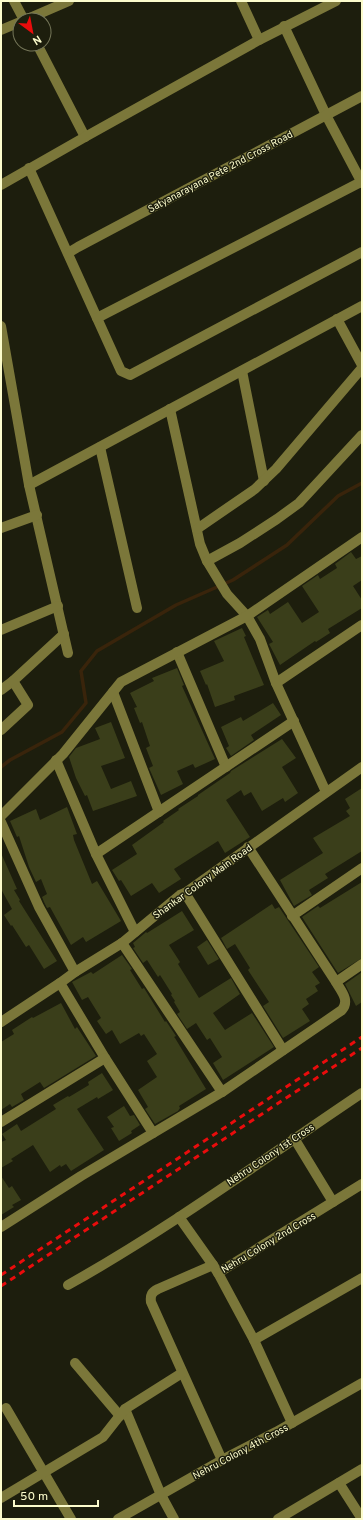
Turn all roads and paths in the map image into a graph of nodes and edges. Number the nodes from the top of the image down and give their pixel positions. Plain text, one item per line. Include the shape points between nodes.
1 (14, 1) edge
2 (69, 1) edge
3 (241, 1) edge
4 (336, 1) edge
5 (20, 12) edge
6 (43, 12) edge
7 (12, 25) edge
8 (284, 26) junction
9 (1, 30) edge
10 (259, 40) junction
11 (41, 52) edge
12 (362, 96) edge
13 (326, 115) junction
14 (85, 137) junction
15 (29, 168) junction
16 (362, 183) edge
17 (1, 185) edge
18 (362, 252) edge
19 (68, 254) junction
20 (362, 306) edge
21 (98, 318) junction
22 (337, 320) junction
23 (1, 326) edge
24 (362, 367) edge
25 (242, 371) junction
26 (170, 409) junction
27 (362, 435) edge
28 (100, 447) junction
29 (264, 481) junction
30 (29, 485) junction
31 (37, 515) junction
32 (1, 528) edge
33 (197, 529) junction
34 (362, 537) edge
35 (207, 561) junction
36 (58, 606) junction
37 (137, 608) dead end
38 (247, 616) junction
39 (362, 625) edge
40 (1, 630) edge
41 (64, 634) junction
42 (177, 652) junction
43 (68, 653) dead end
44 (13, 681) junction
45 (276, 683) junction
46 (1, 690) edge
47 (113, 692) junction
48 (294, 721) junction
49 (1, 730) edge
50 (56, 760) junction
51 (226, 767) junction
52 (362, 767) edge
53 (326, 792) junction
54 (158, 812) junction
55 (1, 816) edge
56 (1, 822) edge
57 (248, 847) junction
58 (96, 854) junction
59 (362, 868) edge
60 (185, 893) junction
61 (292, 916) junction
62 (135, 932) junction
63 (122, 943) junction
64 (362, 964) edge
65 (75, 972) junction
66 (336, 982) junction
67 (60, 983) junction
68 (1, 1022) edge
69 (283, 1050) junction
70 (105, 1058) junction
71 (222, 1092) junction
72 (362, 1093) edge
73 (1, 1122) edge
74 (153, 1133) junction
75 (294, 1138) junction
76 (362, 1184) edge
77 (333, 1202) junction
78 (179, 1216) junction
79 (2, 1223) edge
80 (215, 1269) junction
81 (362, 1278) edge
82 (68, 1285) dead end
83 (254, 1340) junction
84 (75, 1363) dead end
85 (182, 1373) junction
86 (362, 1383) edge
87 (6, 1408) dead end
88 (123, 1412) junction
89 (292, 1423) junction
90 (222, 1460) junction
91 (362, 1469) edge
92 (43, 1473) junction
93 (338, 1483) junction
94 (161, 1495) junction
95 (1, 1498) edge
96 (71, 1519) edge
97 (118, 1519) edge
98 (174, 1519) edge
99 (278, 1519) edge
100 (362, 1519) edge

1 - 5 street
2 - 6 street
3 - 10 street
4 - 8 street
7 - 9 street
8 - 10 street
8 - 13 street
10 - 14 street
11 - 14 street
12 - 13 street, Satyanarayana Pete 2nd Cross Road
13 - 16 street
13 - 19 street, Satyanarayana Pete 2nd Cross Road
14 - 15 street
15 - 17 street
15 - 19 street
16 - 21 street
18 - 21 street via 130,375 121,371
19 - 21 street
20 - 22 street
22 - 24 street
22 - 25 street
23 - 30 street
24 - 29 street
25 - 26 street
25 - 29 street
26 - 28 street
26 - 33 street
27 - 35 street via 299,503 240,543
28 - 30 street
28 - 37 street
29 - 33 street
30 - 31 street
31 - 32 street
31 - 36 street
33 - 35 street
34 - 38 street
35 - 38 street via 227,594
36 - 40 street
36 - 41 street
38 - 42 street
38 - 45 street via 260,639
39 - 45 street
41 - 43 street
41 - 44 street
42 - 47 street via 121,682
42 - 51 street
44 - 46 street
44 - 49 street via 28,705
45 - 48 street
47 - 50 street
47 - 54 street
48 - 51 street
48 - 53 street
50 - 55 street
50 - 58 street
51 - 54 street
52 - 53 street, Shankar Colony Main Road
53 - 57 street, Shankar Colony Main Road
54 - 58 street
56 - 65 street via 39,907
57 - 60 street, Shankar Colony Main Road
57 - 61 street
58 - 62 street
59 - 61 street
60 - 62 street, Shankar Colony Main Road
60 - 69 street
61 - 66 street
62 - 63 street, Shankar Colony Main Road
63 - 65 street, Shankar Colony Main Road
63 - 71 street
64 - 66 street
65 - 67 street, Shankar Colony Main Road
66 - 69 street via 345,998 345,1007
67 - 68 street, Shankar Colony Main Road
67 - 70 street
69 - 71 street
70 - 73 street
70 - 74 street
71 - 74 street
72 - 75 street, Nehru Colony 1st Cross
74 - 79 street
75 - 77 street
75 - 78 street, Nehru Colony 1st Cross
76 - 77 street, Nehru Colony 2nd Cross
77 - 80 street, Nehru Colony 2nd Cross
78 - 80 street
78 - 82 street, Nehru Colony 1st Cross
80 - 83 street
80 - 85 street, Nehru Colony 2nd Cross via 153,1292 150,1297
81 - 83 street
83 - 89 street
84 - 88 street
85 - 88 street
85 - 90 street
86 - 89 street, Nehru Colony 4th Cross
87 - 92 street
88 - 92 street via 103,1437
88 - 94 street
89 - 90 street, Nehru Colony 4th Cross
90 - 94 street, Nehru Colony 4th Cross
91 - 93 street
92 - 95 street
92 - 96 street
93 - 99 street
93 - 100 street
94 - 97 street, Nehru Colony 4th Cross
94 - 98 street

